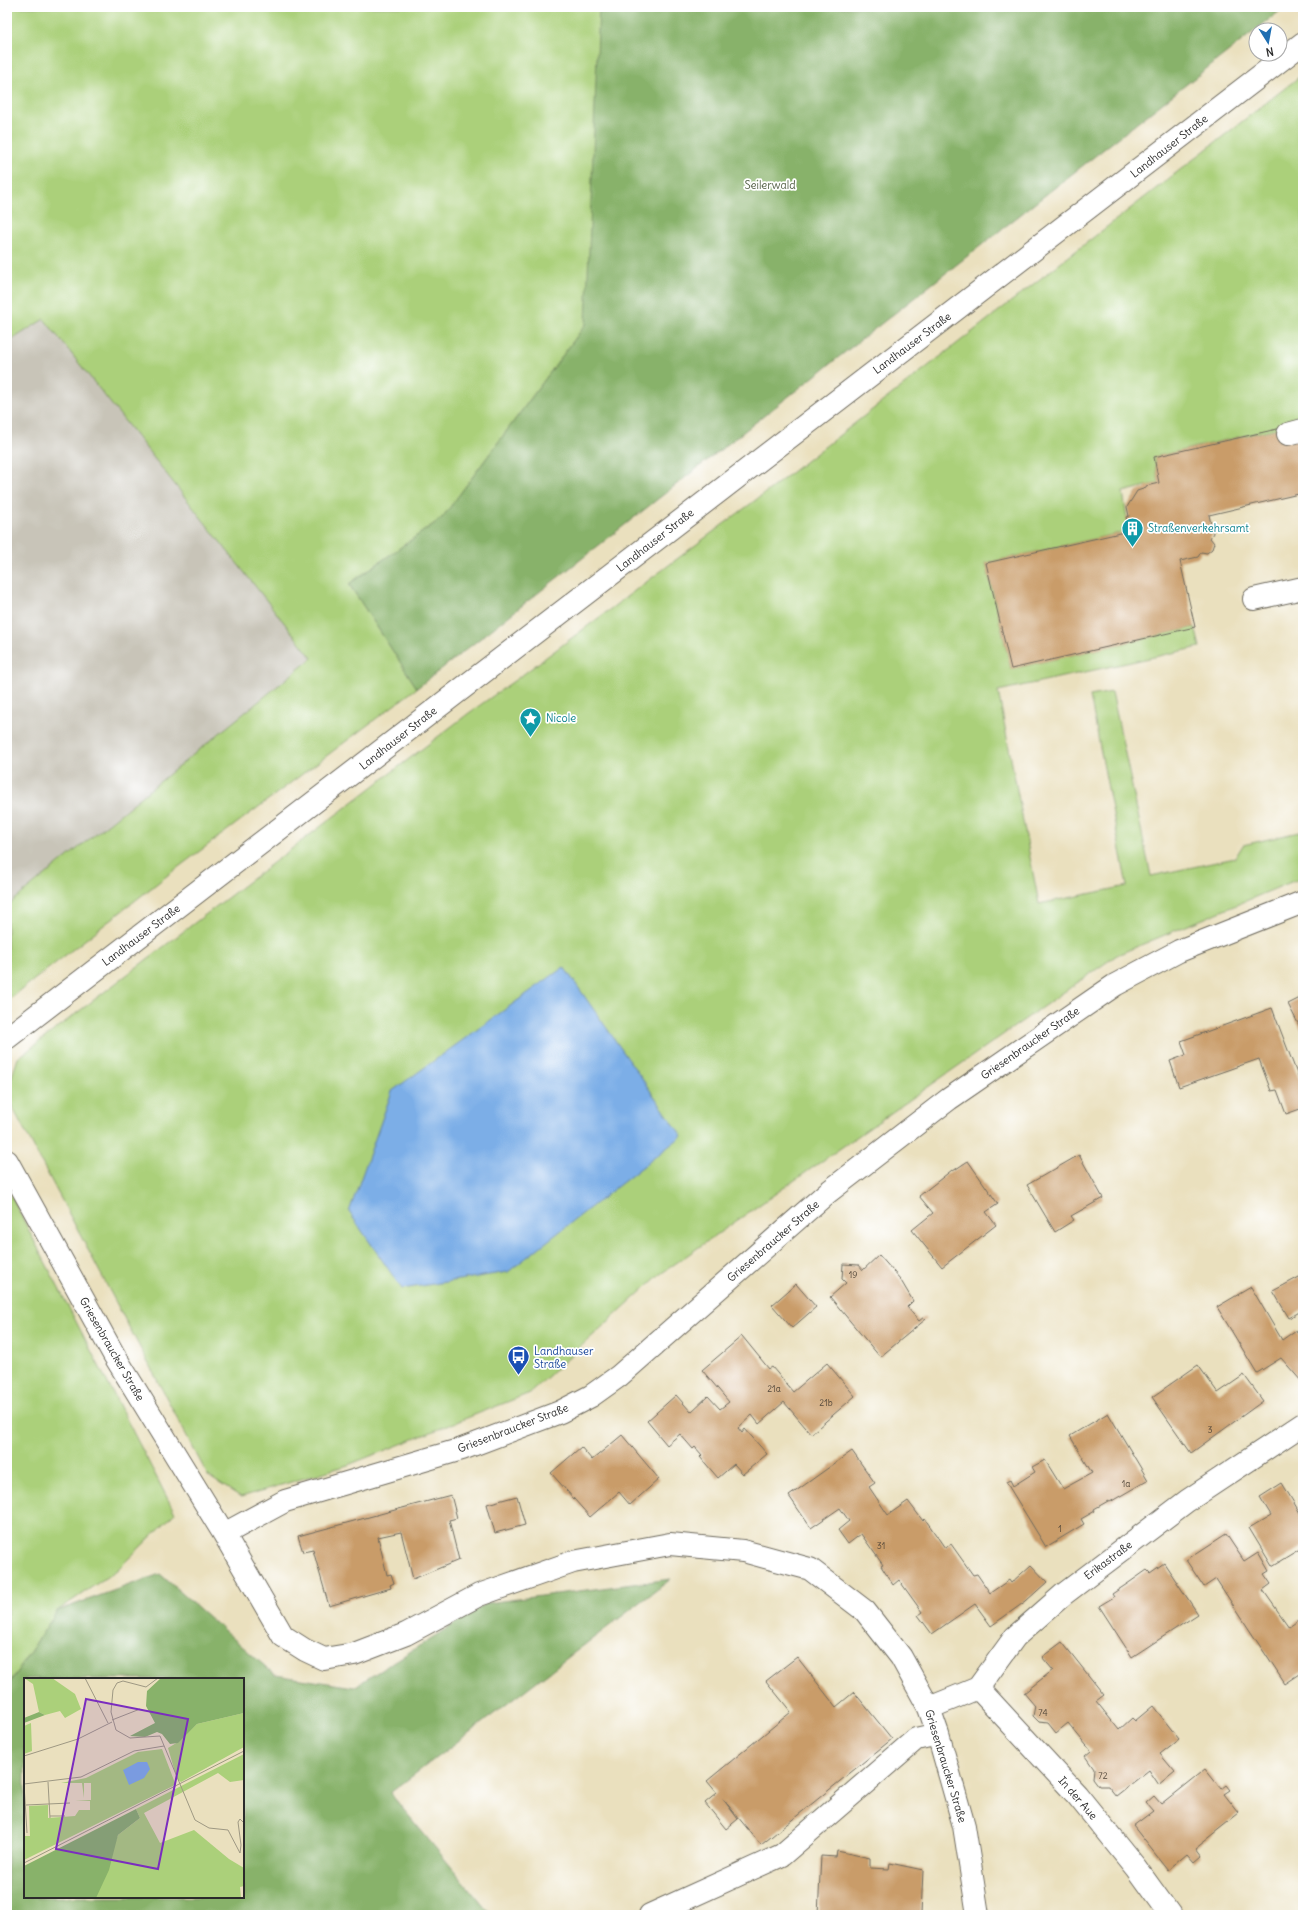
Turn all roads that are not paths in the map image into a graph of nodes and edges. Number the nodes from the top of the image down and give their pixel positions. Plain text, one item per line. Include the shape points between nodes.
1 (1303, 43) edge
2 (1303, 588) edge
3 (1254, 599) dead end
4 (1303, 902) edge
5 (7, 1038) edge
6 (7, 1161) edge
7 (1303, 1424) edge
8 (224, 1534) junction
9 (978, 1688) junction
10 (929, 1708) junction
11 (938, 1734) junction
12 (650, 1915) edge
13 (978, 1915) edge
14 (1170, 1915) edge

1 - 5 street, Landhauser Straße
2 - 3 street
4 - 8 street, Griesenbraucker Straße via 1179,951 1115,985 949,1099 827,1194 619,1376 591,1396 560,1412 462,1449 285,1500
6 - 8 street, Griesenbraucker Straße via 114,1355
7 - 9 street, Erikastraße via 1187,1501 1064,1594 1015,1637
8 - 10 street, Griesenbraucker Straße via 283,1636 324,1659 354,1654 406,1634 479,1596 573,1562 670,1544 743,1551 810,1570 865,1611 901,1657
9 - 10 street
9 - 14 street, In der Aue via 1077,1796 1136,1868
10 - 11 street, Griesenbraucker Straße
11 - 12 street via 916,1739 782,1855
11 - 13 street, Griesenbraucker Straße via 964,1826

